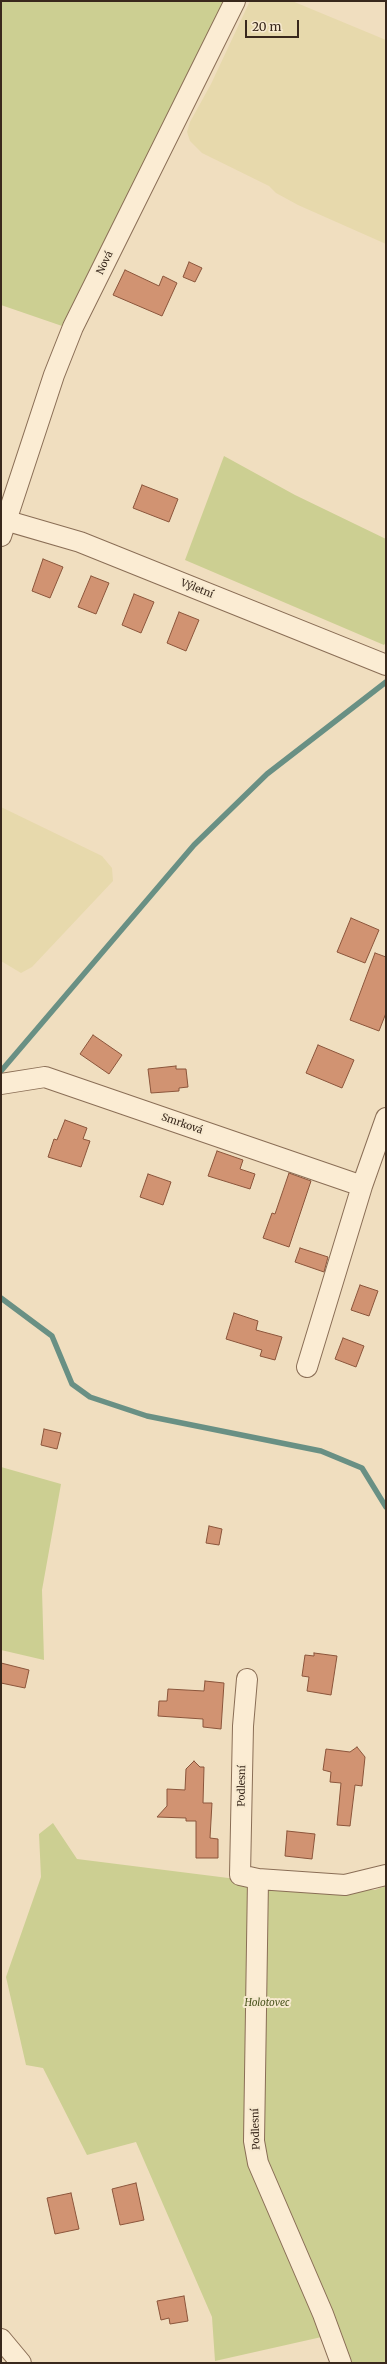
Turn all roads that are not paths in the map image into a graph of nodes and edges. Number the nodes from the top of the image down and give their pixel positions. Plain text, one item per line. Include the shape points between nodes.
1 (235, 1) edge
2 (2, 525) edge
3 (386, 665) edge
4 (1, 1084) edge
5 (386, 1118) edge
6 (362, 1186) junction
7 (307, 1367) dead end
8 (248, 1679) dead end
9 (386, 1875) edge
10 (258, 1879) junction
11 (1, 2339) edge
12 (21, 2363) edge
13 (340, 2363) edge

1 - 2 street, Nová via 73,327
2 - 3 street, Výletní via 80,542
4 - 6 street, Smrková via 45,1077
5 - 6 street
6 - 7 street
8 - 10 street, Podlesní via 244,1726 240,1875
9 - 10 street, Podlesní via 345,1885
10 - 13 street, Podlesní via 254,2141 258,2163 323,2314
11 - 12 street

